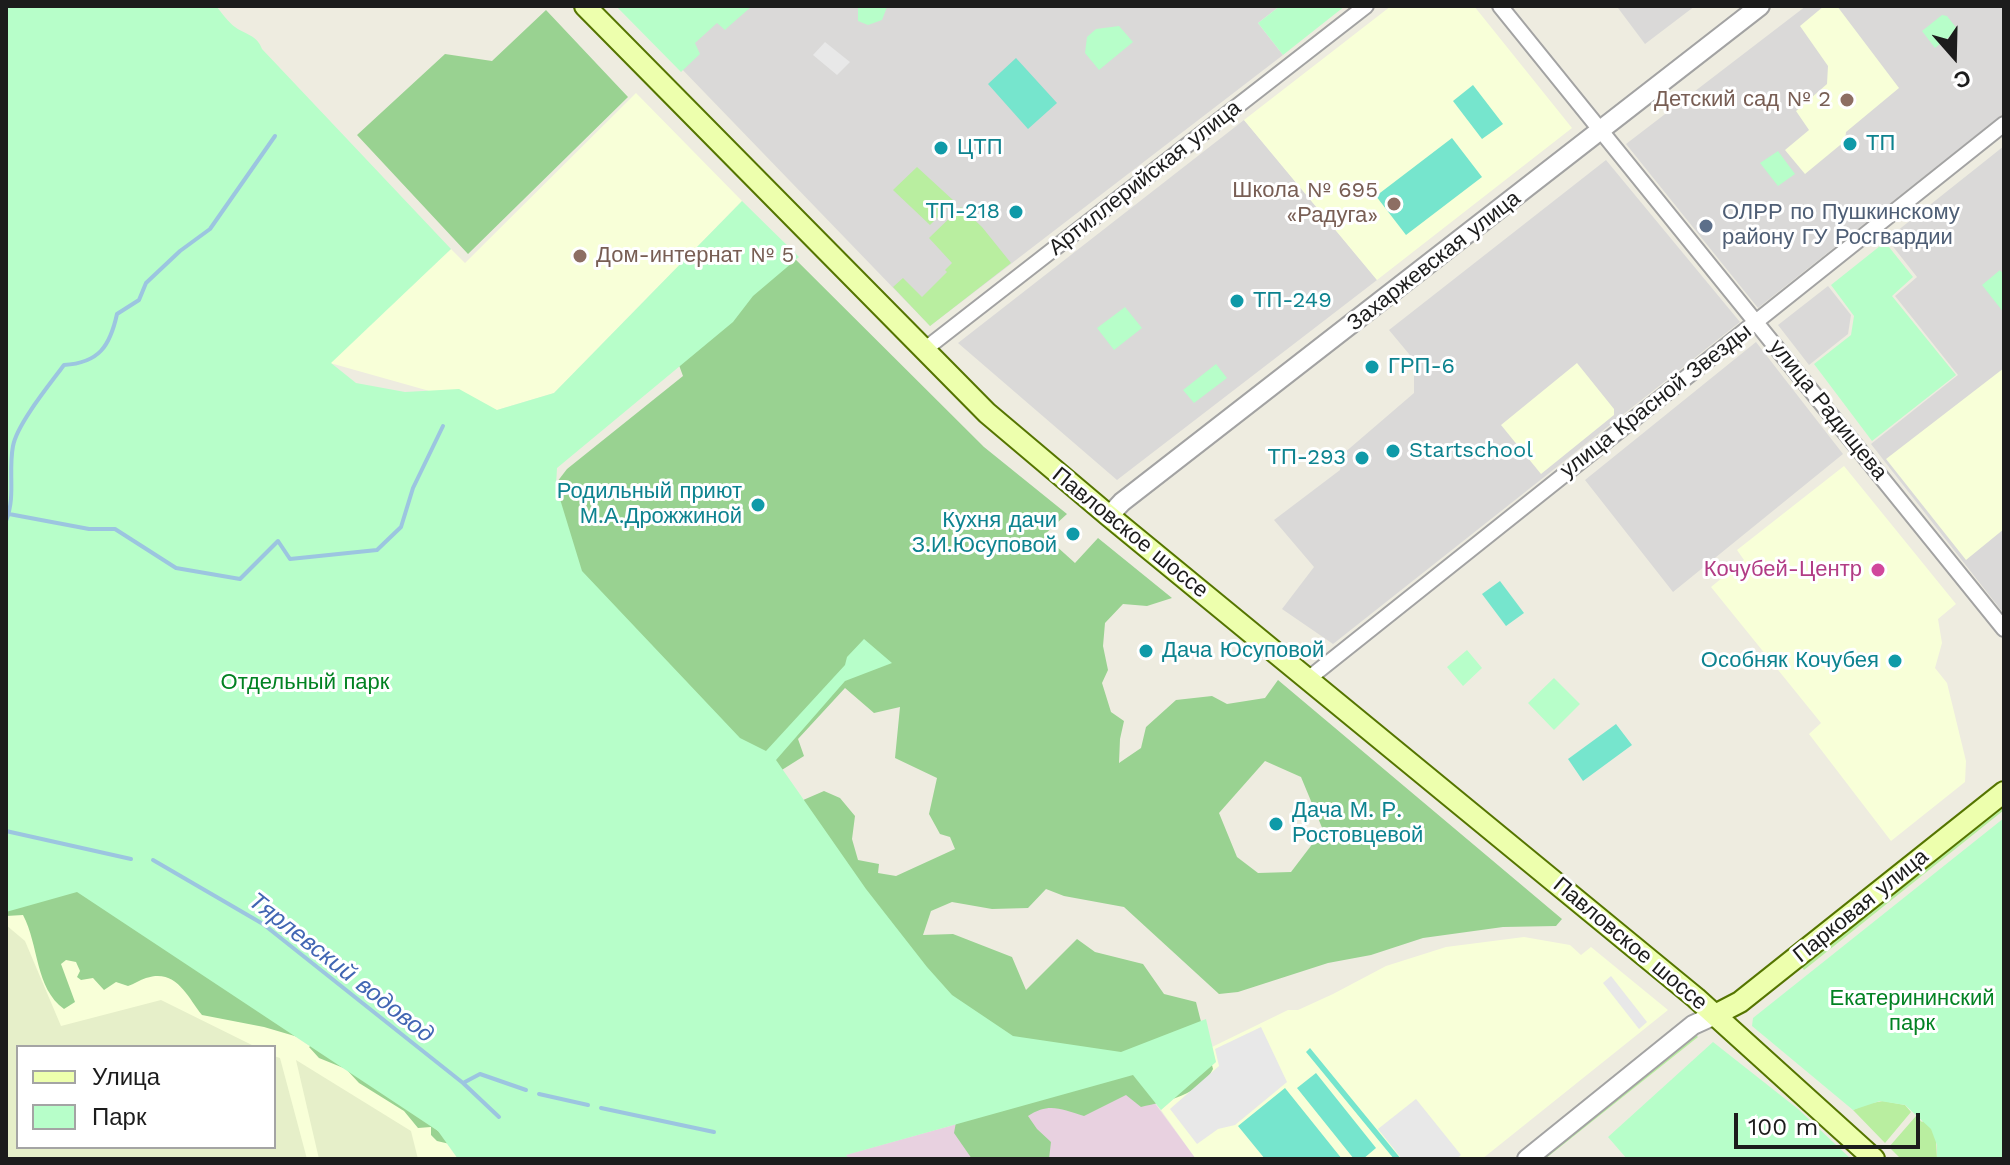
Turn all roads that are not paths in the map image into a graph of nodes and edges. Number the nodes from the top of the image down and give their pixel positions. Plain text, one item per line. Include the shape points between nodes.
1 (585, 6) edge
2 (1366, 6) edge
3 (1500, 6) edge
4 (1760, 6) edge
5 (2004, 124) edge
6 (1601, 130) junction
7 (1757, 321) junction
8 (924, 350) junction
9 (1109, 516) junction
10 (2004, 629) edge
11 (1308, 679) junction
12 (2004, 792) edge
13 (1715, 1015) junction
14 (1527, 1159) edge
15 (1874, 1159) edge

1 - 8 main road, Павловское шоссе
2 - 8 street, Артиллерийская улица
3 - 6 street, улица Радищева
4 - 6 street, Захаржевская улица
5 - 7 street, улица Красной Звезды
6 - 7 street, улица Радищева
6 - 9 street, Захаржевская улица
7 - 10 street, улица Радищева
7 - 11 street, улица Красной Звезды
8 - 9 main road, Павловское шоссе via 987,413
9 - 11 main road, Павловское шоссе
11 - 13 main road, Павловское шоссе
12 - 13 main road, Парковая улица via 1740,1002
13 - 14 street via 1693,1025
13 - 15 main road, Павловское шоссе

